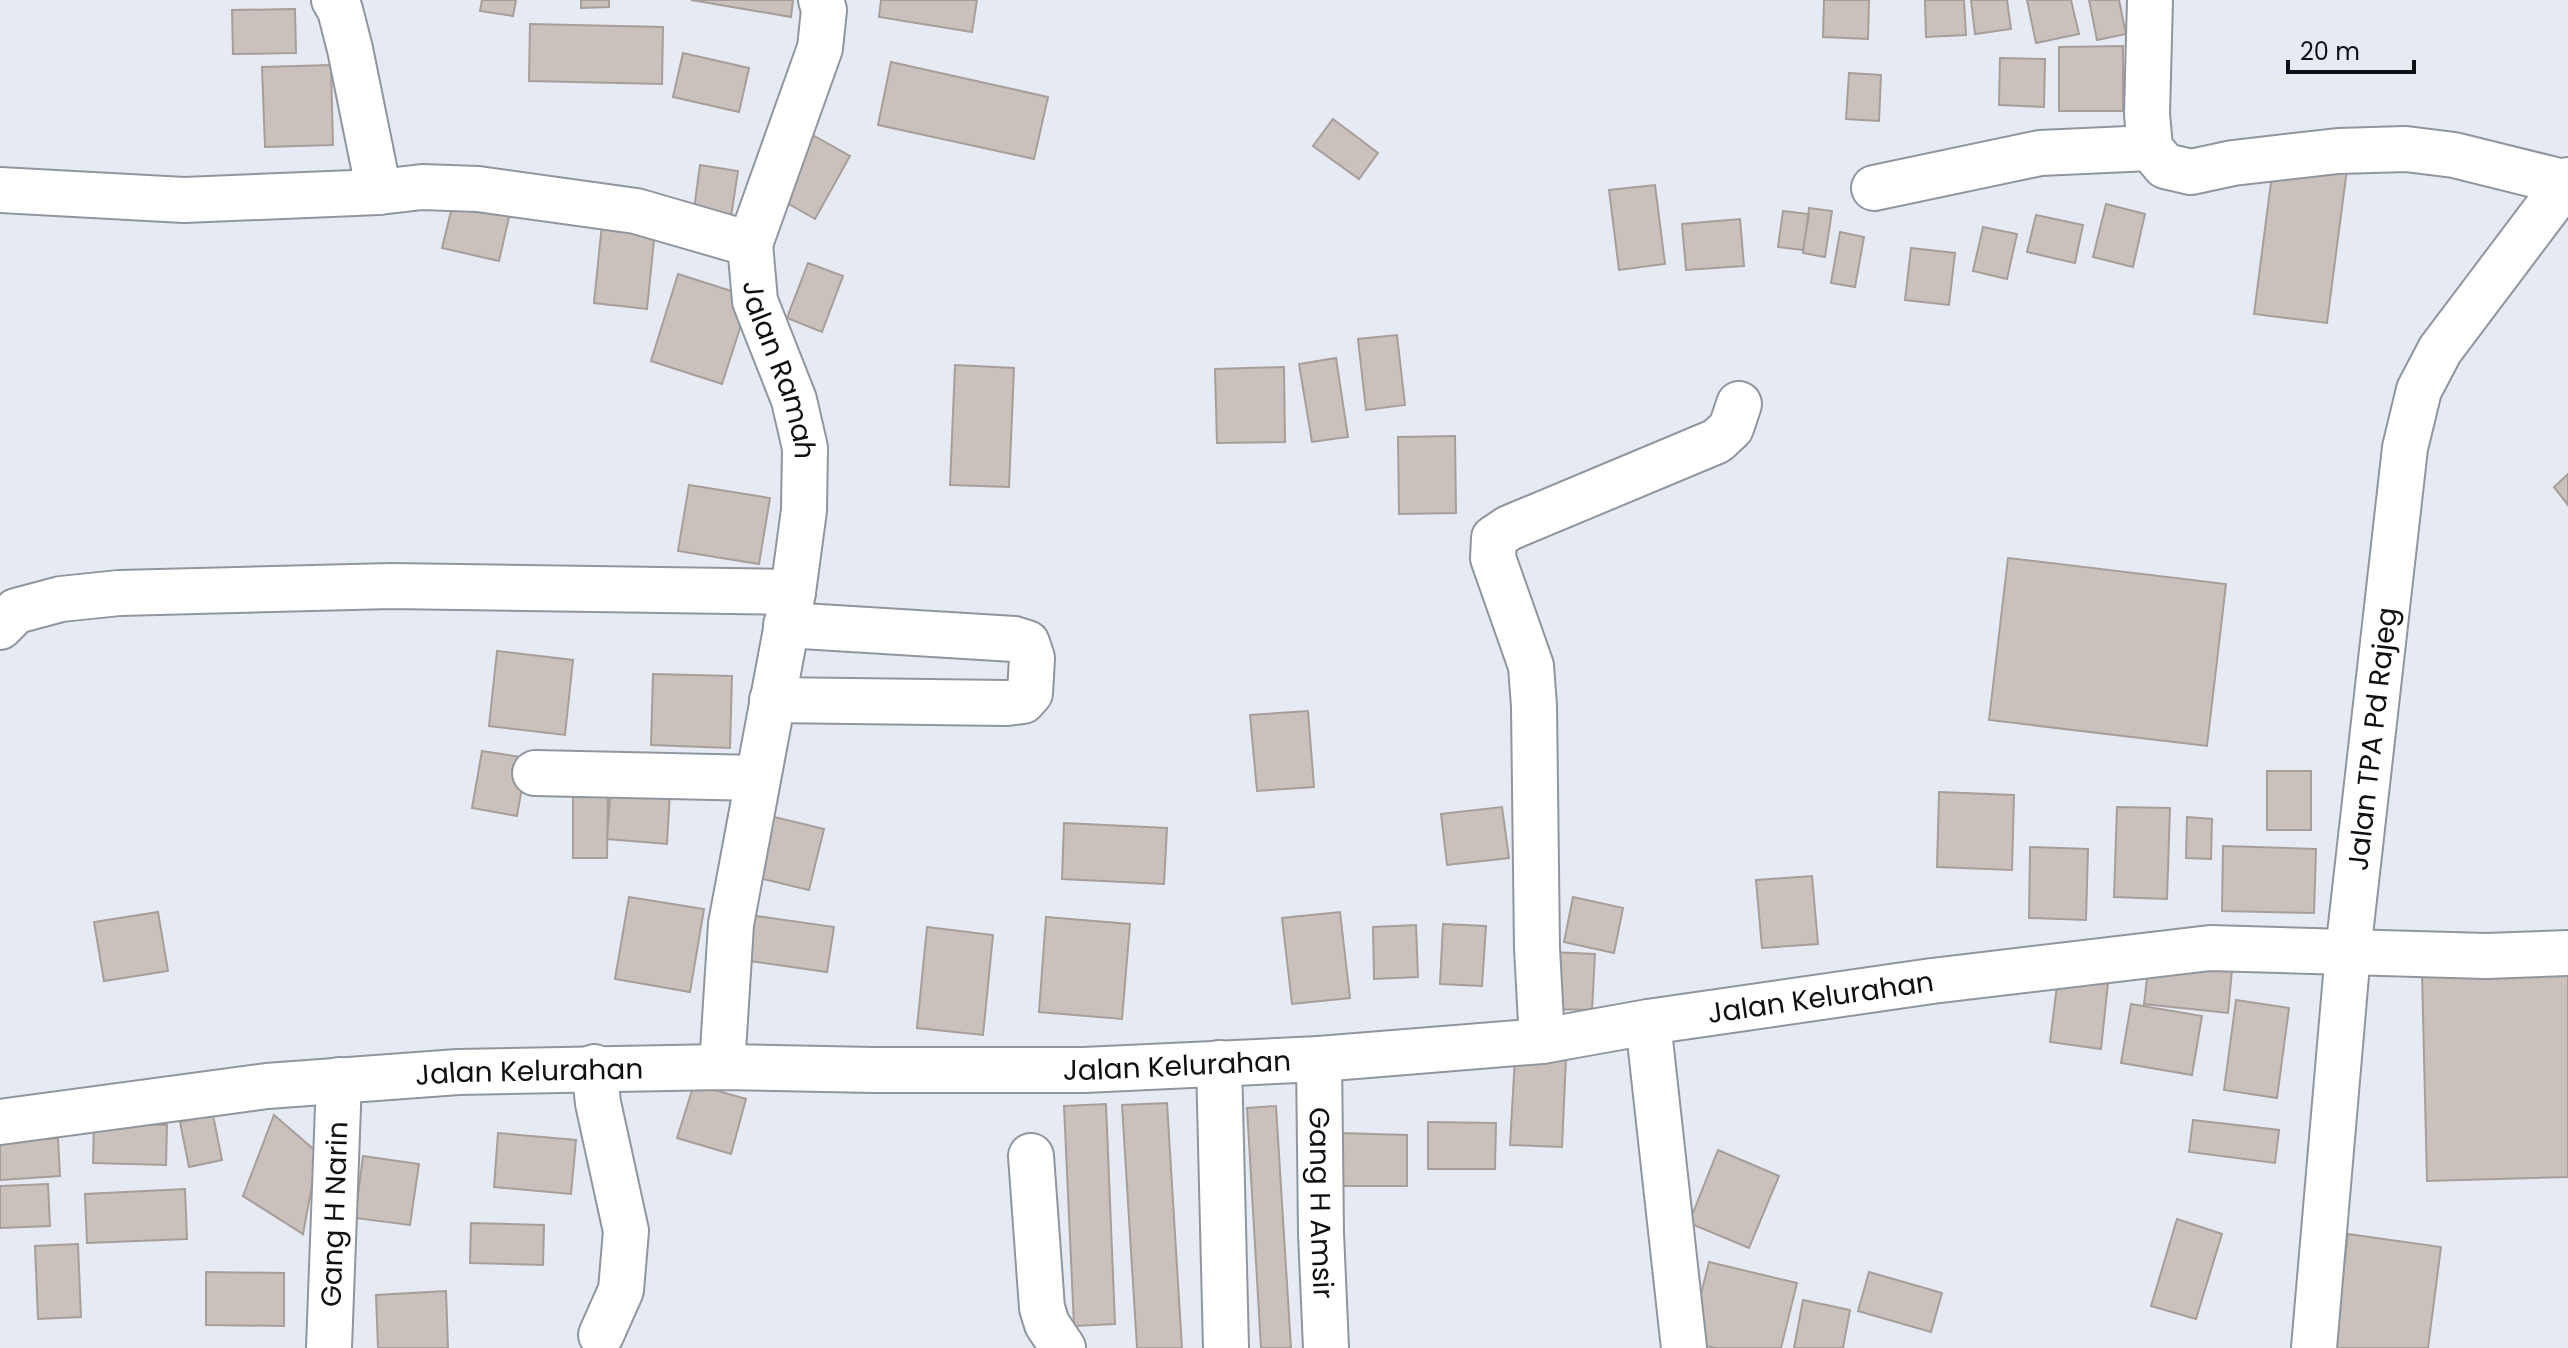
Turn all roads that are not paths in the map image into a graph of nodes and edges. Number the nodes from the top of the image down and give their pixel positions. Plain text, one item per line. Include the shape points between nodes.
1 (334, 0) edge
2 (821, 0) edge
3 (2150, 0) edge
4 (2150, 148) junction
5 (2567, 182) edge
6 (1874, 188) dead end
7 (0, 190) edge
8 (379, 192) junction
9 (750, 244) junction
10 (1739, 404) dead end
11 (790, 608) junction
12 (0, 627) edge
13 (772, 700) junction
14 (535, 773) dead end
15 (758, 778) junction
16 (2348, 952) junction
17 (2568, 953) edge
18 (1648, 1022) junction
19 (1542, 1041) junction
20 (1319, 1059) junction
21 (1219, 1063) junction
22 (594, 1067) junction
23 (722, 1067) junction
24 (339, 1080) junction
25 (0, 1122) edge
26 (1031, 1156) dead end
27 (601, 1335) dead end
28 (329, 1348) edge
29 (1063, 1348) edge
30 (1226, 1348) edge
31 (1326, 1348) edge
32 (1684, 1348) edge
33 (2314, 1348) edge

1 - 8 street via 350,49
2 - 9 street via 820,48
3 - 4 street
4 - 5 street via 2165,166 2191,172 2338,151 2406,149
4 - 6 street via 2040,153
5 - 16 street, Jalan TPA Pd Rajeg via 2440,350 2419,390 2405,448
7 - 8 street, Jalan Ramah via 184,200
8 - 9 street, Jalan Ramah via 422,187 526,195 636,211
9 - 11 street, Jalan Ramah via 755,301 794,400 805,448 804,510
10 - 19 street via 1731,428 1717,441 1494,538 1493,558 1531,666
11 - 12 street via 391,586 61,599 16,611
11 - 13 street, Jalan Ramah
11 - 13 street via 1027,643 1032,658 1030,693 1023,701 1007,703
13 - 15 street, Jalan Ramah
14 - 15 street
15 - 23 street, Jalan Ramah via 731,924
16 - 17 street, Jalan Kelurahan
16 - 18 street, Jalan Kelurahan via 2210,948
16 - 33 street, Jalan TPA Pd Rajeg
18 - 19 street, Jalan Kelurahan
18 - 32 street
19 - 20 street, Jalan Kelurahan
20 - 21 street, Jalan Kelurahan
20 - 31 street, Gang H Amsir
21 - 23 street, Jalan Kelurahan via 1026,1071
21 - 30 street
22 - 23 street, Jalan Kelurahan
22 - 24 street, Jalan Kelurahan
22 - 27 street via 626,1231 621,1290
24 - 25 street, Jalan Kelurahan
24 - 28 street, Gang H Narin
26 - 29 street via 1042,1308

